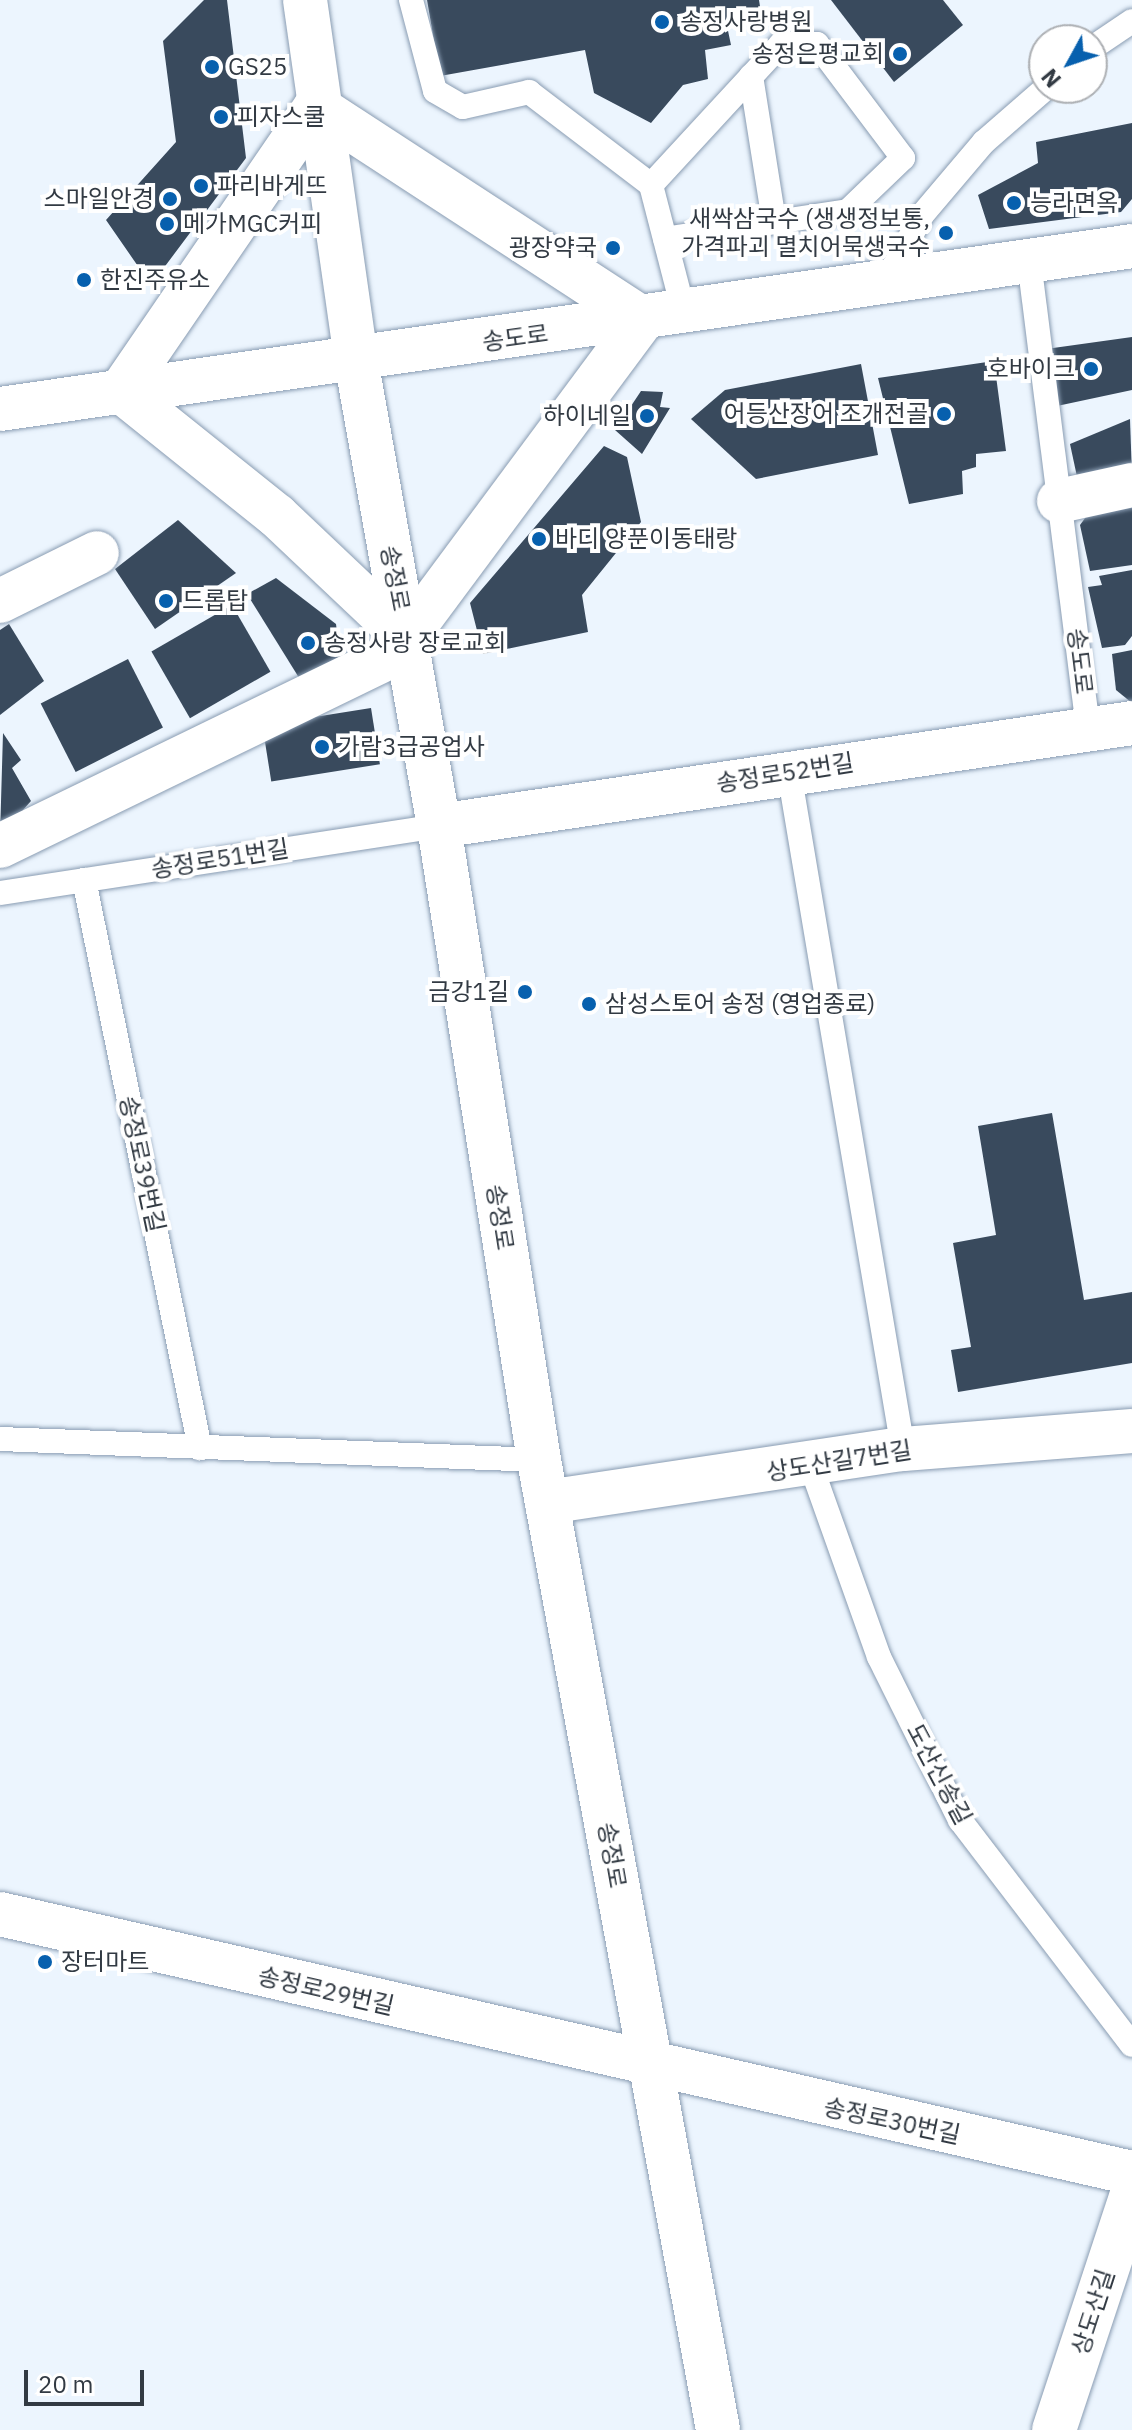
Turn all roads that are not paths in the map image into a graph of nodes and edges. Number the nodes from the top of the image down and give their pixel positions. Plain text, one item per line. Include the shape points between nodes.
1 (305, 0) edge
2 (411, 0) edge
3 (1132, 21) edge
4 (1108, 37) edge
5 (751, 76) junction
6 (1028, 104) edge
7 (316, 106) junction
8 (651, 185) junction
9 (774, 222) junction
10 (665, 239) junction
11 (1132, 246) edge
12 (1029, 261) junction
13 (885, 283) junction
14 (663, 316) junction
15 (356, 360) junction
16 (121, 391) junction
17 (0, 409) edge
18 (1132, 485) edge
19 (1059, 501) junction
20 (97, 553) dead end
21 (0, 601) edge
22 (407, 643) junction
23 (1132, 723) edge
24 (1088, 729) junction
25 (789, 772) junction
26 (439, 826) junction
27 (0, 846) edge
28 (84, 880) junction
29 (0, 893) edge
30 (1132, 1431) edge
31 (0, 1439) edge
32 (200, 1448) junction
33 (903, 1449) junction
34 (539, 1460) junction
35 (811, 1466) junction
36 (547, 1502) junction
37 (0, 1914) edge
38 (1132, 2045) edge
39 (651, 2068) junction
40 (1132, 2173) edge
41 (1132, 2194) edge
42 (718, 2430) edge
43 (1054, 2430) edge

1 - 7 street, 송정로
2 - 8 lane via 435,91 463,107 529,92
3 - 4 lane
5 - 8 lane
5 - 9 lane
5 - 9 lane via 781,44 817,44 903,158 848,211
6 - 13 lane via 984,142 922,215
7 - 14 street
7 - 15 street, 송정로
7 - 16 street
8 - 10 lane
9 - 10 lane
10 - 14 lane
11 - 12 street, 송도로
12 - 13 street, 송도로
12 - 19 lane, 송도로
13 - 14 street, 송도로
14 - 15 street, 송도로
14 - 22 street
15 - 16 street, 송도로
15 - 22 street, 송정로
16 - 17 street, 송도로
16 - 22 street via 277,516
18 - 19 street
19 - 24 lane, 송도로
20 - 21 street
22 - 26 street, 송정로
22 - 27 street
23 - 24 street, 송정로52번길
24 - 25 street, 송정로52번길
25 - 26 street, 송정로52번길
25 - 33 lane
26 - 28 lane, 송정로51번길
26 - 34 street, 송정로
28 - 29 lane, 송정로51번길
28 - 32 lane, 송정로39번길
30 - 33 street, 상도산길7번길
31 - 32 lane
32 - 34 lane
33 - 35 street, 상도산길7번길
34 - 36 street, 송정로
35 - 36 street, 상도산길7번길
35 - 38 lane, 도산신송길 via 879,1657 960,1820
36 - 39 street, 송정로
37 - 39 street, 송정로29번길
39 - 40 street, 송정로30번길
39 - 42 street, 송정로
41 - 43 street, 상도산길

